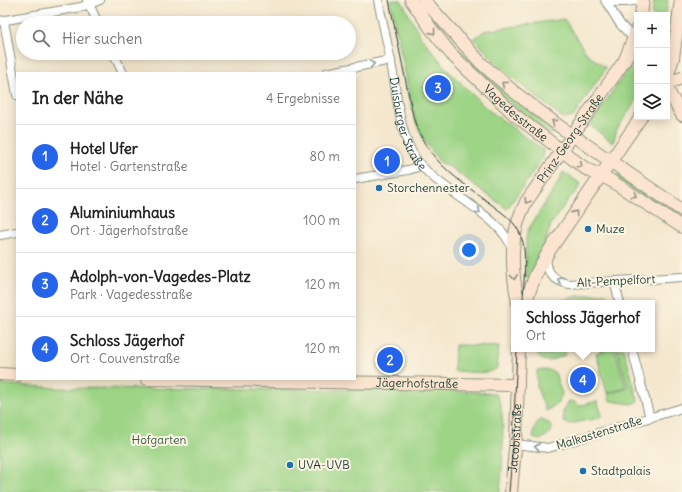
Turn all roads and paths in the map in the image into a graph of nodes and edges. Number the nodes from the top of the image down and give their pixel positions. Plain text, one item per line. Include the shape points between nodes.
1 (100, 0) edge
2 (378, 0) edge
3 (411, 0) edge
4 (424, 0) edge
5 (637, 0) edge
6 (643, 0) edge
7 (681, 0) edge
8 (605, 1) edge
9 (88, 2) edge
10 (641, 12) edge
11 (30, 16) edge
12 (95, 16) edge
13 (16, 19) edge
14 (2, 21) edge
15 (634, 34) edge
16 (634, 40) edge
17 (634, 56) edge
18 (674, 58) edge
19 (116, 60) edge
20 (391, 60) junction
21 (625, 60) junction
22 (670, 69) edge
23 (122, 72) edge
24 (331, 72) edge
25 (682, 78) edge
26 (670, 82) edge
27 (16, 90) edge
28 (670, 94) edge
29 (682, 115) edge
30 (639, 120) edge
31 (573, 135) junction
32 (561, 152) junction
33 (611, 160) junction
34 (421, 166) junction
35 (600, 176) junction
36 (356, 179) edge
37 (682, 210) edge
38 (682, 227) edge
39 (16, 232) edge
40 (0, 235) edge
41 (550, 249) junction
42 (513, 251) junction
43 (682, 277) edge
44 (614, 281) junction
45 (518, 300) edge
46 (526, 300) edge
47 (619, 300) edge
48 (519, 352) edge
49 (633, 352) edge
50 (0, 374) edge
51 (16, 375) edge
52 (231, 380) edge
53 (518, 385) junction
54 (682, 408) edge
55 (650, 418) junction
56 (515, 444) junction
57 (511, 492) edge

1 - 9 street
2 - 20 street, Duisburger Straße
3 -> 32 main road, Vagedesstraße via 452,55 516,116
31 -> 4 main road, Vagedesstraße via 495,77
5 - 8 street
6 - 10 main road
7 - 18 main road
8 - 15 street via 620,24
9 - 11 street via 81,7
9 - 12 street
13 - 14 street
14 - 27 street
16 - 21 main road, Prinz-Georg-Straße
17 - 21 main road
18 - 22 main road
19 - 23 street
24 -> 20 street
20 - 34 street, Duisburger Straße via 404,130 415,158
21 - 31 main road, Prinz-Georg-Straße
25 - 26 main road
28 - 29 main road
30 - 33 main road
31 - 32 main road, Prinz-Georg-Straße
31 - 33 main road, Vagedesstraße
32 -> 35 main road, Vagedesstraße
32 -> 42 main road, Prinz-Georg-Straße via 526,202 518,218
33 - 35 main road
33 - 37 main road, Vagedesstraße
34 - 36 street
34 -> 42 street, Duisburger Straße via 502,230
35 -> 38 main road, Vagedesstraße
41 -> 35 main road
39 - 40 street
44 -> 41 street, Alt-Pempelfort via 569,284 556,280 548,270
41 - 46 main road via 536,274
42 -> 45 main road, Duisburger Straße
43 - 44 street, Alt-Pempelfort
44 - 47 street
48 - 53 main road
49 - 55 street
50 - 51 main road
52 - 53 main road, Jägerhofstraße
53 - 56 main road, Jacobistraße
54 - 55 street, Malkastenstraße
55 -> 56 street, Malkastenstraße via 548,448
56 - 57 main road, Jacobistraße

